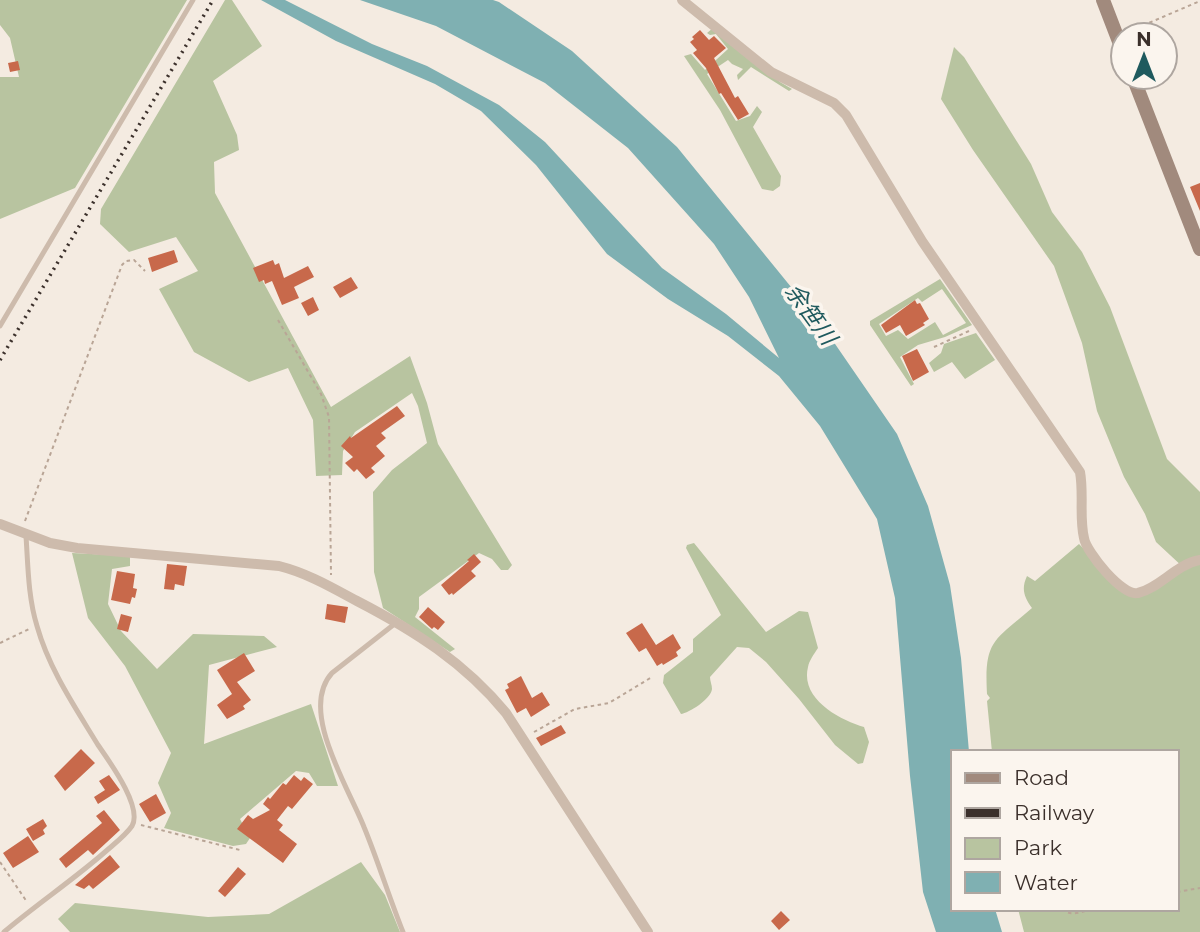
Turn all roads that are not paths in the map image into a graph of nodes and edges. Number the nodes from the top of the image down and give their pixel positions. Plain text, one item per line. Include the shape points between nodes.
1 (193, 0) edge
2 (682, 0) edge
3 (1102, 0) edge
4 (1111, 21) edge
5 (1138, 91) edge
6 (1200, 248) edge
7 (0, 326) edge
8 (0, 524) edge
9 (23, 534) junction
10 (1200, 560) edge
11 (397, 622) junction
12 (4, 932) edge
13 (403, 932) edge
14 (648, 932) edge

1 - 7 lane
2 - 10 street via 771,72 834,103 846,115 922,241 1080,472 1087,547 1119,587 1131,594 1141,593 1188,562
3 - 4 street
5 - 6 street
8 - 9 street
9 - 11 street via 77,548 279,566
9 - 12 lane via 37,626 69,698 135,811 122,837
11 - 13 lane via 332,673 320,694 332,759 364,825
11 - 14 street via 484,687 523,738

